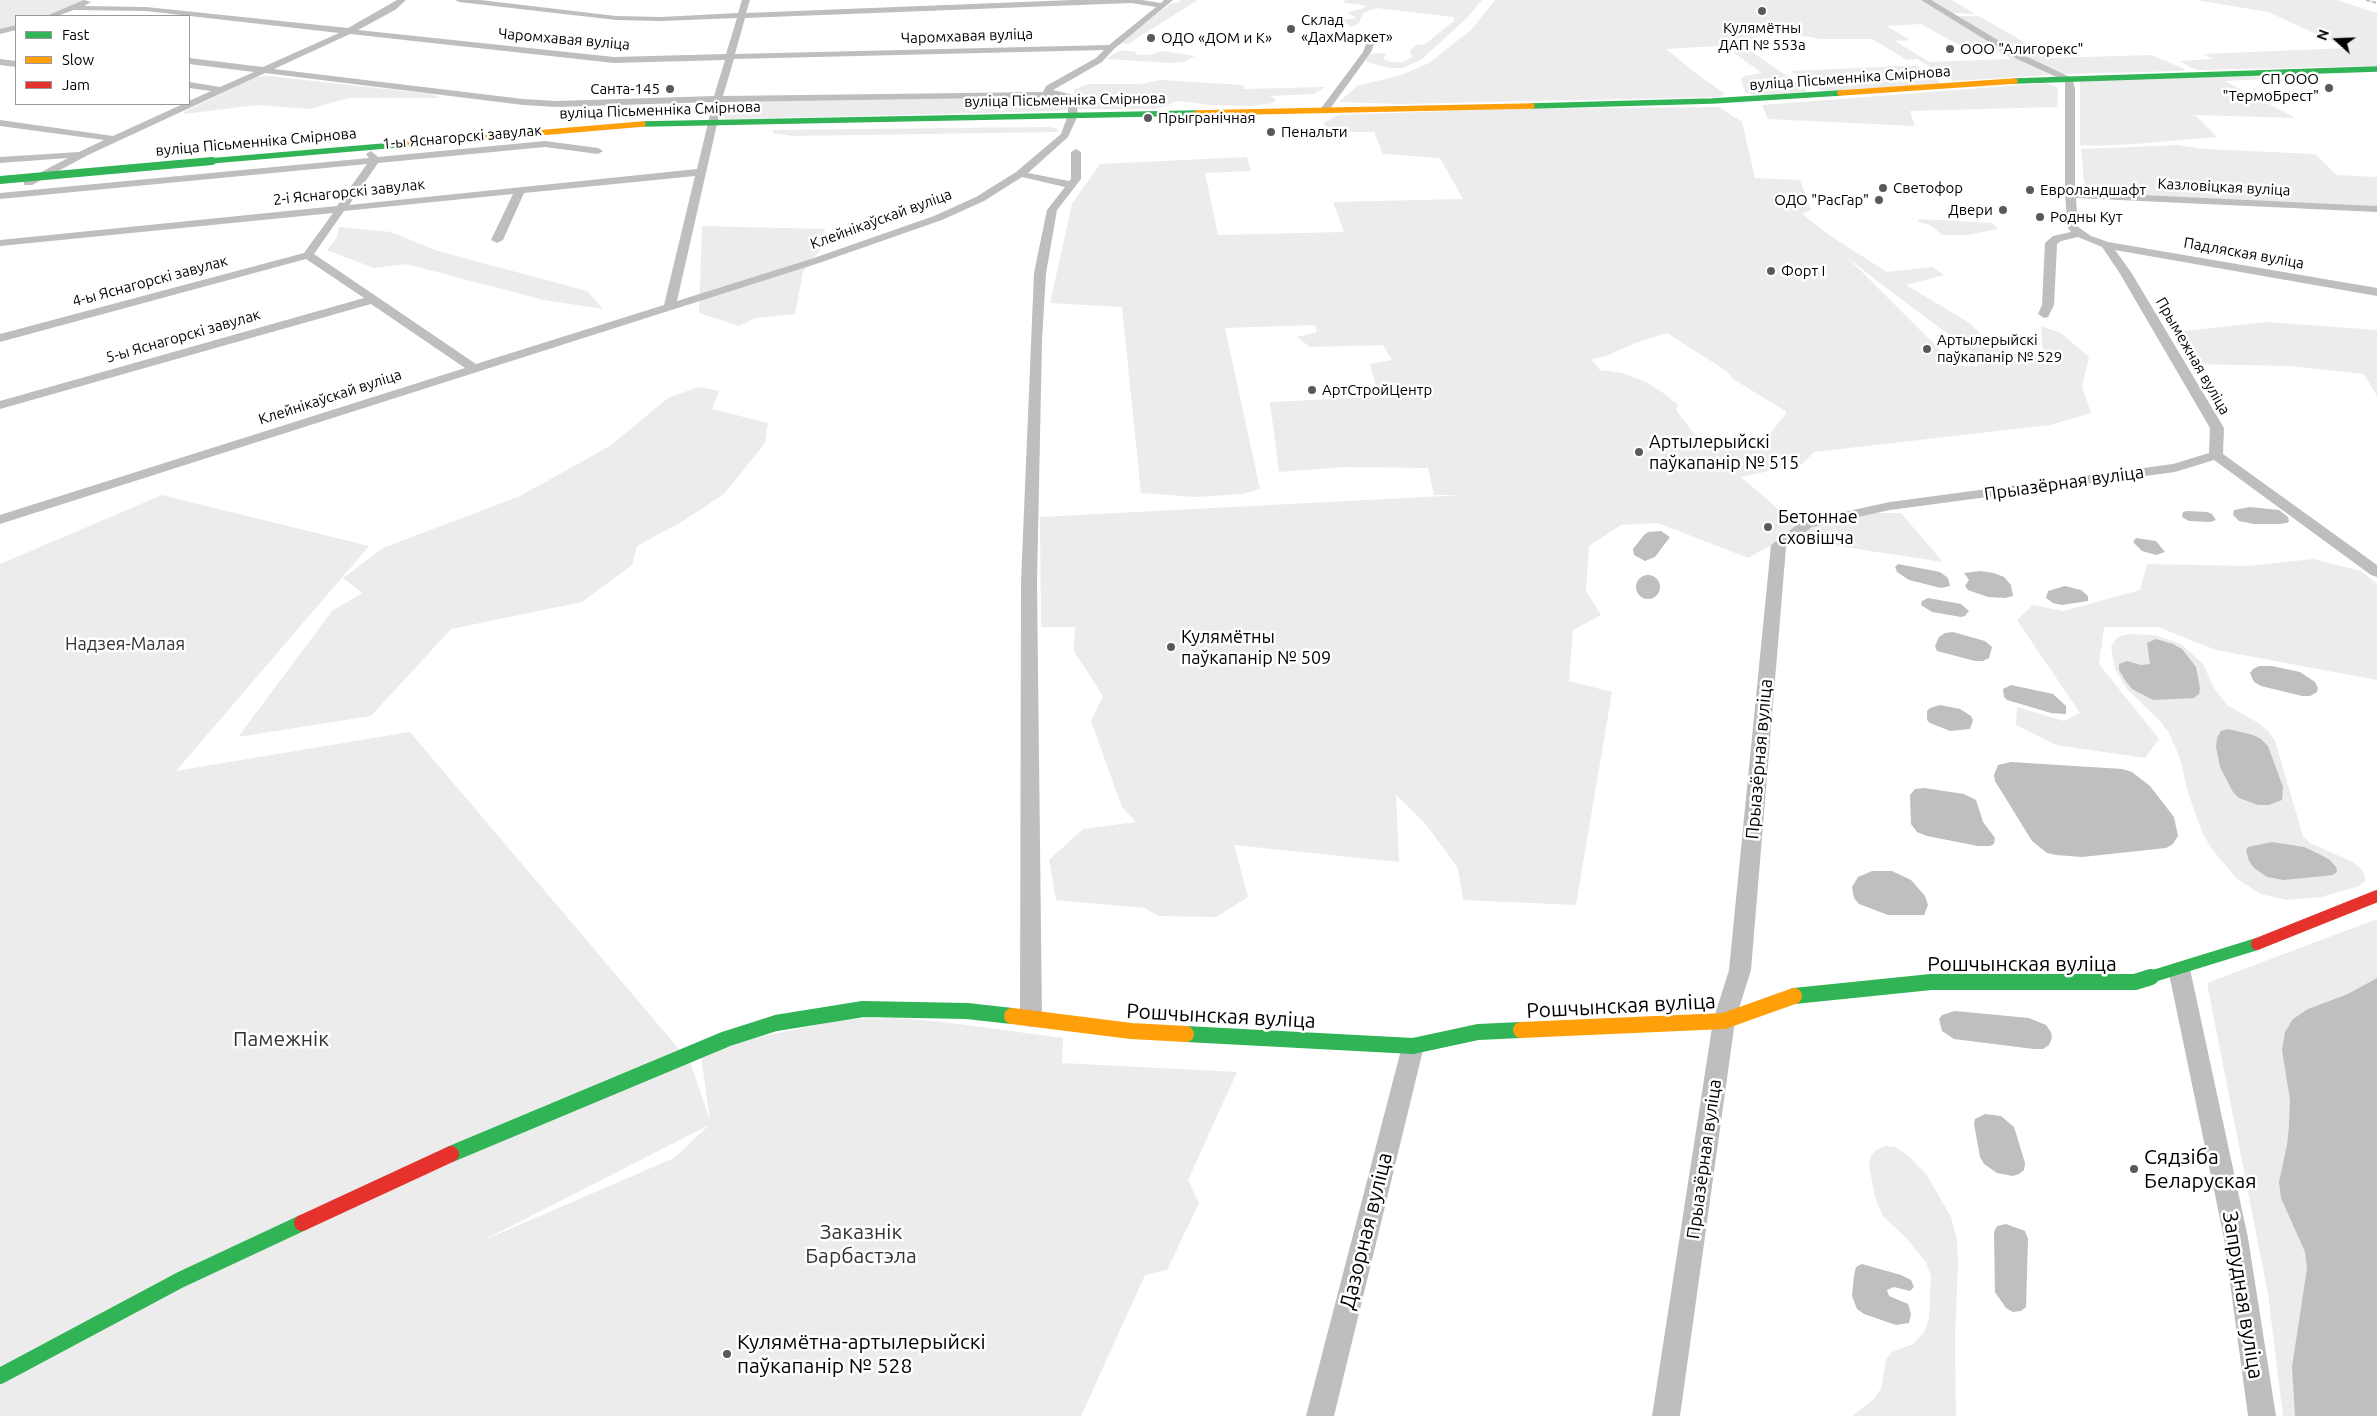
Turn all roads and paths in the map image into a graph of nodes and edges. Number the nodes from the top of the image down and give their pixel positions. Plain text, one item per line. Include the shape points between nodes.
1 (92, 0) edge
2 (402, 0) edge
3 (459, 0) edge
4 (746, 0) edge
5 (1925, 0) edge
6 (1081, 1) edge
7 (1166, 3) edge
8 (994, 4) edge
9 (76, 8) junction
10 (53, 15) edge
11 (742, 16) junction
12 (15, 27) edge
13 (349, 31) junction
14 (0, 32) edge
15 (1370, 44) dead end
16 (1111, 47) junction
17 (730, 56) junction
18 (190, 61) edge
19 (0, 62) edge
20 (15, 64) edge
21 (2377, 69) edge
22 (263, 71) junction
23 (2067, 78) junction
24 (190, 85) edge
25 (224, 90) junction
26 (1054, 94) junction
27 (718, 99) junction
28 (1324, 111) junction
29 (1073, 115) junction
30 (713, 122) junction
31 (0, 123) edge
32 (115, 139) junction
33 (366, 146) junction
34 (598, 151) dead end
35 (1076, 152) dead end
36 (84, 153) junction
37 (0, 160) edge
38 (375, 160) junction
39 (702, 172) junction
40 (1020, 174) junction
41 (38, 177) junction
42 (0, 180) edge
43 (1072, 185) junction
44 (520, 190) junction
45 (5, 195) edge
46 (2070, 195) junction
47 (0, 201) edge
48 (339, 208) junction
49 (2377, 209) edge
50 (2080, 233) junction
51 (498, 240) dead end
52 (0, 243) edge
53 (2106, 245) junction
54 (308, 255) junction
55 (2377, 292) edge
56 (374, 299) junction
57 (670, 307) junction
58 (2044, 314) dead end
59 (0, 338) edge
60 (473, 368) junction
61 (0, 405) edge
62 (2216, 455) junction
63 (0, 520) edge
64 (2377, 572) edge
65 (2377, 896) edge
66 (2179, 968) junction
67 (1031, 1019) junction
68 (1724, 1020) junction
69 (1412, 1046) junction
70 (0, 1376) edge
71 (1320, 1416) edge
72 (1666, 1416) edge
73 (2262, 1416) edge

1 - 9 street
2 - 13 street
3 - 11 street via 616,18
4 - 11 street
5 - 23 street via 2028,62
6 - 7 street
6 - 8 street
7 - 16 street
8 - 11 street
9 - 10 street
9 - 13 street, Чаромхавая вуліца via 146,9
11 - 17 street
12 - 14 street
13 - 17 street, Чаромхавая вуліца via 614,60
13 - 22 street
15 - 28 street
16 - 17 street, Чаромхавая вуліца
16 - 26 street via 1099,60 1049,88 1047,91
17 - 27 street
18 - 22 street, вуліца Пісьменніка Смірнова
19 - 20 street
21 - 23 main road, вуліца Пісьменніка Смірнова
22 - 25 street
22 - 27 street, вуліца Пісьменніка Смірнова via 523,102 557,104
23 - 28 main road, вуліца Пісьменніка Смірнова via 1748,99
23 - 46 street via 2070,88
24 - 25 street
25 - 32 street
26 - 27 street, вуліца Пісьменніка Смірнова
26 - 29 street via 1073,100
27 - 30 street
28 - 29 main road, вуліца Пісьменніка Смірнова
29 - 30 main road, вуліца Пісьменніка Смірнова
29 - 40 street, Клейнікаўскай вуліца via 1065,135
30 - 33 main road, вуліца Пісьменніка Смірнова via 604,125
30 - 39 street
31 - 32 street
32 - 36 street
33 - 38 street
33 - 41 main road, вуліца Пісьменніка Смірнова
34 - 38 street, 1-ы Яснагорскі завулак via 545,144
35 - 43 street via 1076,179
36 - 37 street
36 - 41 street
38 - 45 street, 1-ы Яснагорскі завулак
38 - 48 street
39 - 44 street, 2-і Яснагорскі завулак
39 - 57 street
40 - 43 street
40 - 57 street, Клейнікаўскай вуліца via 980,199 938,218
41 - 42 main road, вуліца Пісьменніка Смірнова
41 - 45 street
43 - 67 street via 1052,210 1040,274 1036,340 1029,582
44 - 48 street, 2-і Яснагорскі завулак
44 - 51 street
45 - 47 street
46 - 49 street, Казловіцкая вуліца
46 - 50 street via 2072,226
48 - 52 street, 2-і Яснагорскі завулак
48 - 54 street
50 - 53 street
50 - 58 street via 2057,238 2051,243 2048,305
53 - 55 street, Падляская вуліца
53 - 62 street, Прымежная вуліца via 2217,428
54 - 56 street
54 - 59 street, 4-ы Яснагорскі завулак
56 - 60 street
56 - 61 street, 5-ы Яснагорскі завулак
57 - 60 street, Клейнікаўскай вуліца
60 - 63 street, Клейнікаўскай вуліца
62 - 64 street
62 - 68 street, Прыазёрная вуліца via 2175,468 1890,506 1807,524 1779,545 1740,970
65 - 66 main road, Рошчынская вуліца via 2257,944
66 - 68 main road, Рошчынская вуліца via 2135,982 1931,982 1798,995
66 - 73 street, Запрудная вуліца via 2236,1238
67 - 69 main road, Рошчынская вуліца via 1131,1031
67 - 70 main road, Рошчынская вуліца via 967,1011 863,1009 776,1023 726,1039 422,1166 180,1280
68 - 69 main road, Рошчынская вуліца via 1478,1032
68 - 72 street, Прыазёрная вуліца
69 - 71 street, Дазорная вуліца

